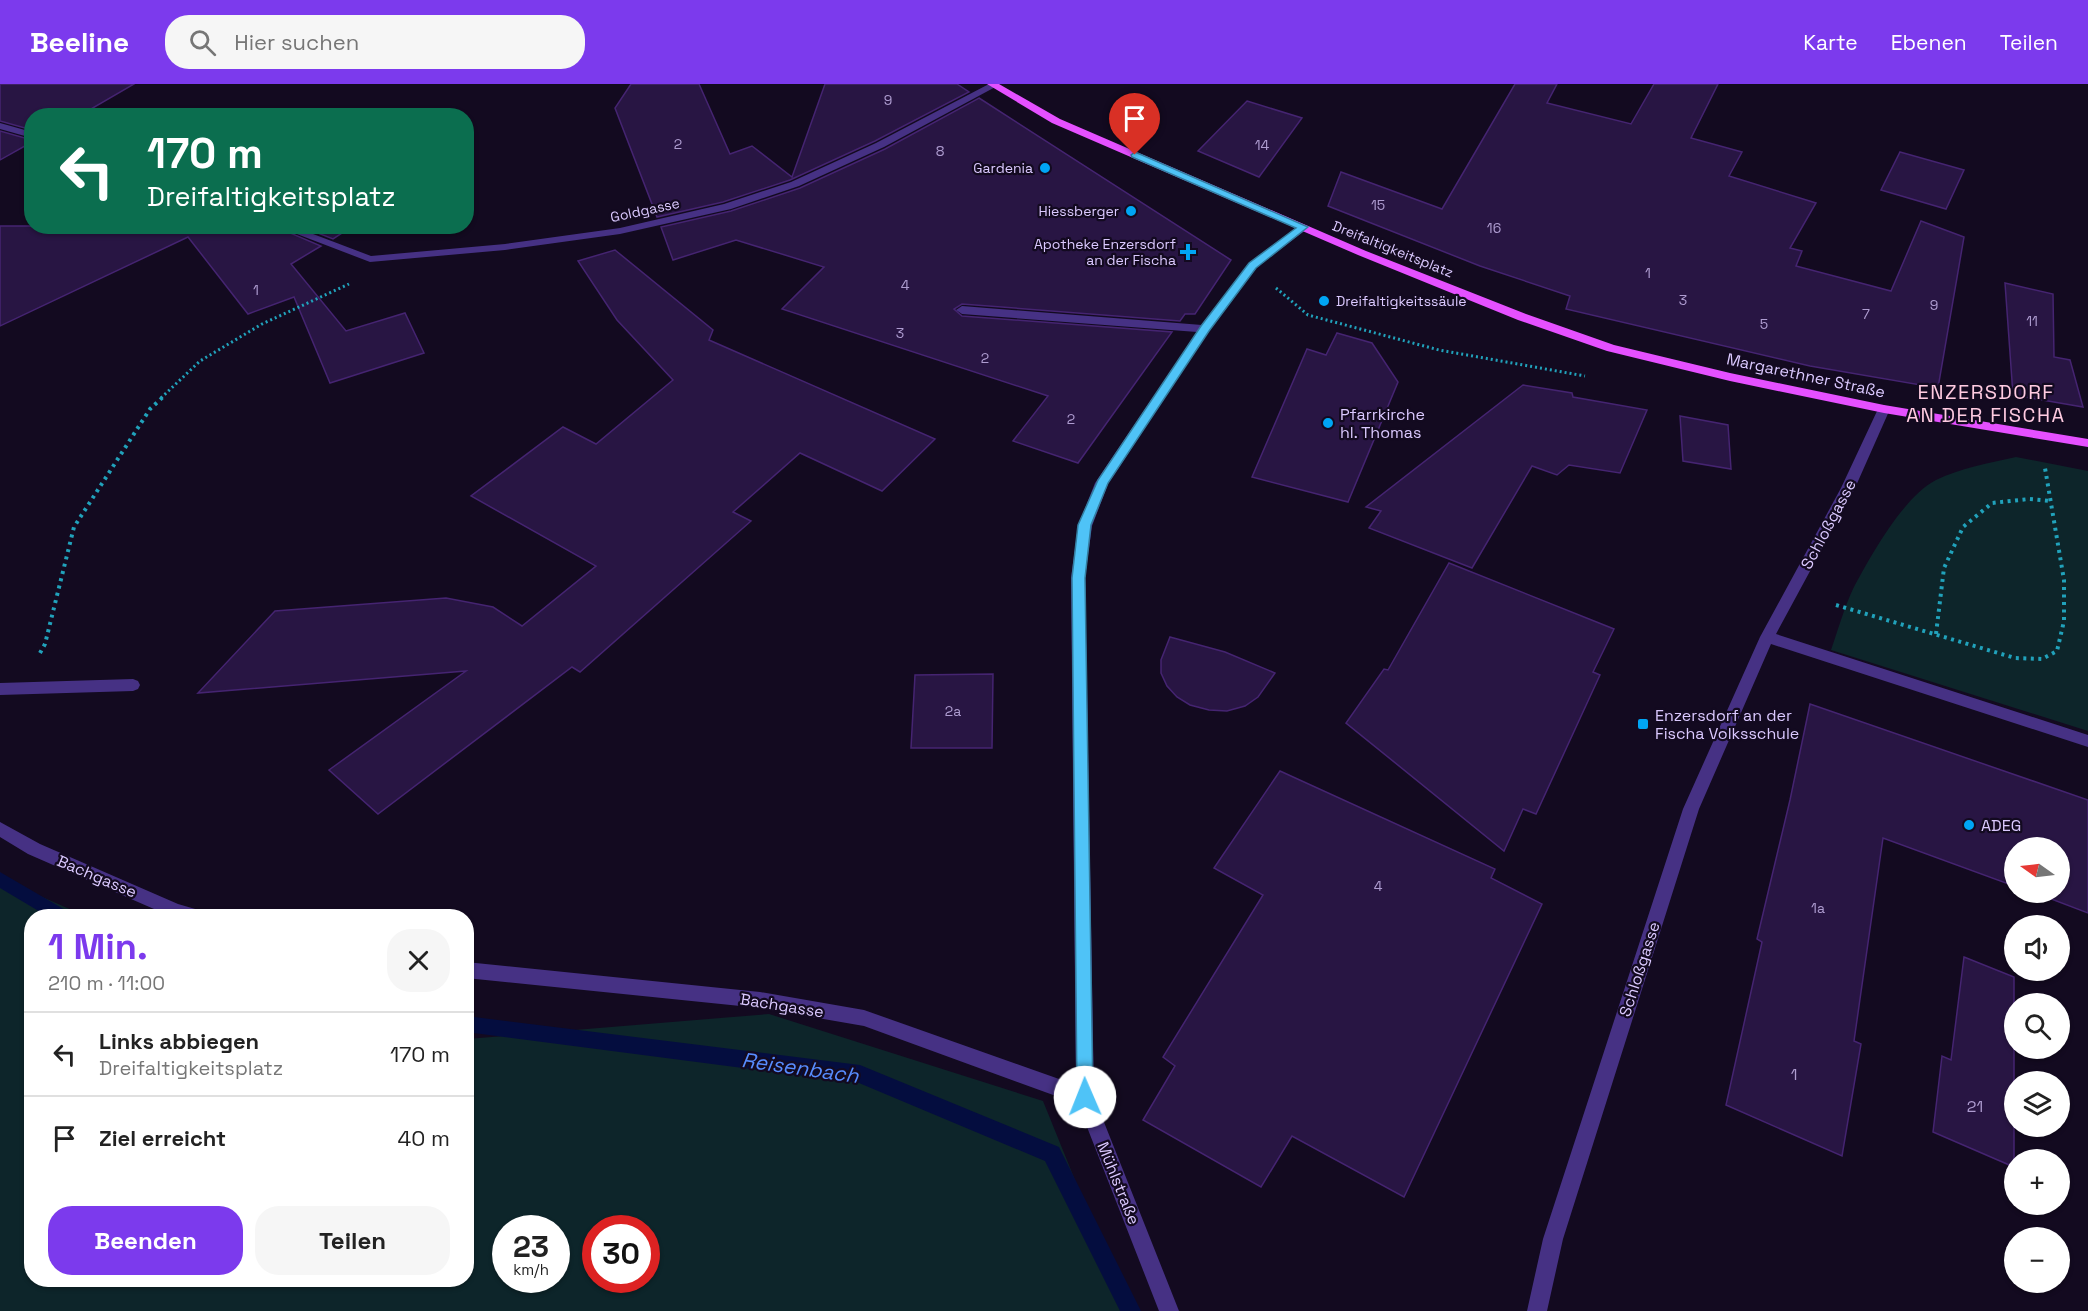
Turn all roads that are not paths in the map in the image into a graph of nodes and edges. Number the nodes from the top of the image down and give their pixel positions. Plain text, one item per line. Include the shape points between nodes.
1 (993, 84) edge
2 (0, 126) edge
3 (24, 133) edge
4 (1303, 227) junction
5 (303, 234) edge
6 (962, 310) dead end
7 (1522, 317) joint
8 (1205, 328) junction
9 (1884, 409) junction
10 (2088, 443) edge
11 (1767, 637) junction
12 (133, 685) dead end
13 (0, 689) edge
14 (2088, 741) edge
15 (0, 829) edge
16 (174, 909) edge
17 (474, 971) edge
18 (1085, 1097) junction
19 (1169, 1311) edge
20 (1537, 1311) edge

1 - 4 main road, Dreifaltigkeitsplatz via 1056,121
1 - 5 street, Goldgasse via 880,145 795,184 727,207 620,231 505,247 370,259
2 - 3 street
4 - 7 main road, Dreifaltigkeitsplatz
4 - 8 street, Mühlstraße via 1253,266
6 - 8 street
7 - 9 main road, Margarethner Straße via 1611,348
8 - 18 street, Mühlstraße via 1102,483 1084,525 1078,578
9 - 10 main road, Margarethner Straße
9 - 11 street, Schloßgasse via 1848,488
11 - 14 street
11 - 20 street, Schloßgasse via 1691,809 1553,1239
12 - 13 street
15 - 16 street, Bachgasse via 34,849
17 - 18 street, Bachgasse via 760,1000 864,1018
18 - 19 street, Mühlstraße

